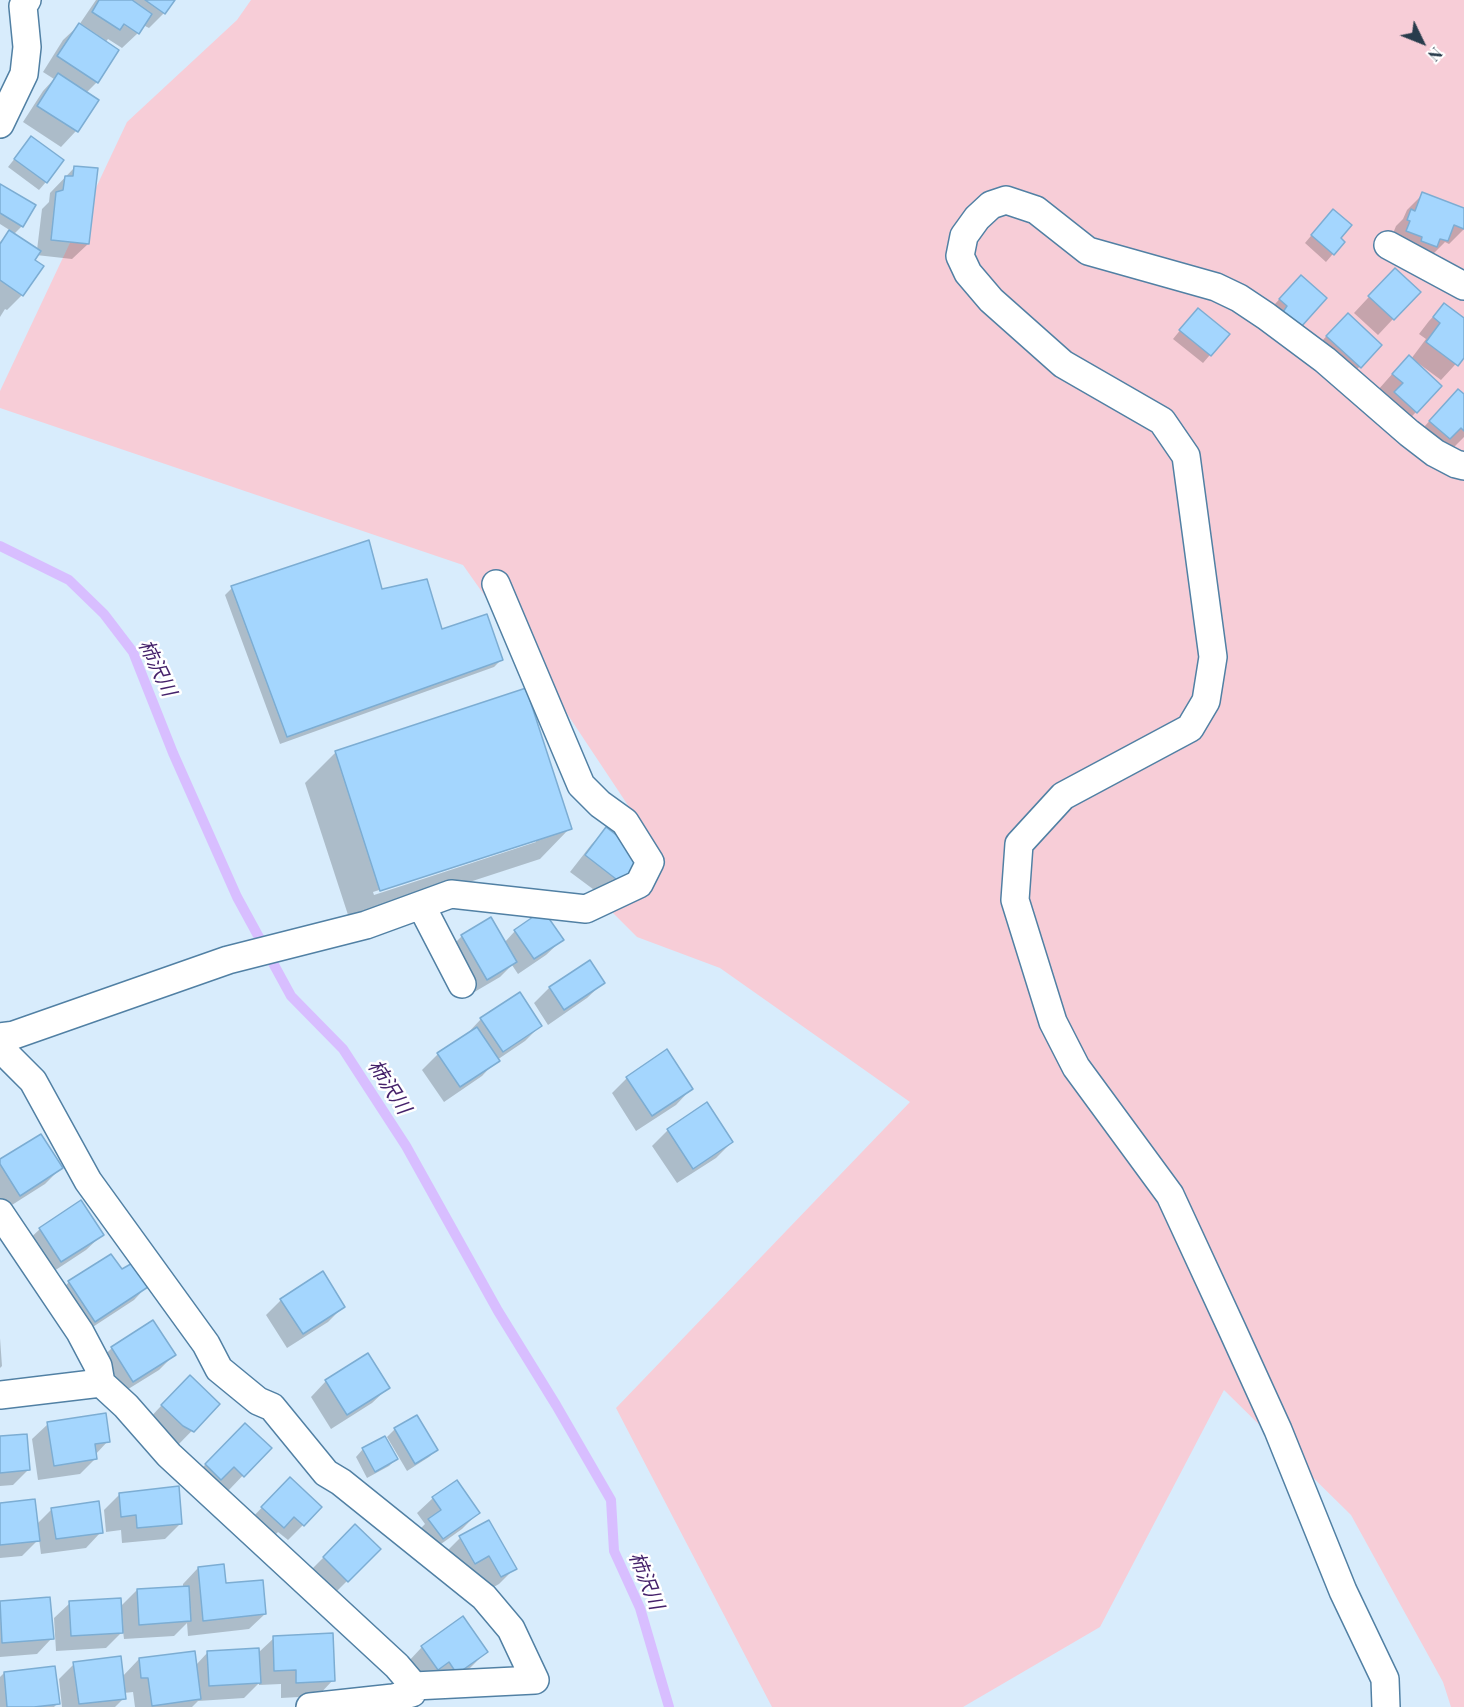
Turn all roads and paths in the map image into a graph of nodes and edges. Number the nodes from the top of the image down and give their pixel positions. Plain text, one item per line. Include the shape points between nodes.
1 (21, 2) edge
2 (2, 115) edge
3 (1388, 245) dead end
4 (1464, 286) edge
5 (1464, 466) edge
6 (496, 584) dead end
7 (421, 905) junction
8 (462, 984) dead end
9 (0, 1037) edge
10 (0, 1048) edge
11 (0, 1213) edge
12 (101, 1383) junction
13 (0, 1395) edge
14 (414, 1686) junction
15 (310, 1707) edge
16 (1386, 1707) edge

1 - 2 street via 27,47 24,74
3 - 4 street
5 - 16 street via 1435,453 1325,360 1266,316 1216,287 1088,251 1036,210 1006,200 977,218 964,236 960,256 968,273 991,300 1063,364 1162,422 1185,456 1213,657 1206,701 1190,728 1063,796 1019,844 1015,900 1053,1022 1071,1058 1170,1196 1232,1329 1343,1591 1385,1679
6 - 7 street via 581,784 625,822 651,862 639,884 586,909 451,894
7 - 8 street
7 - 9 street via 351,929 228,960
10 - 14 street via 33,1081 88,1181 206,1344 219,1369 258,1401 272,1407 326,1473 484,1597 512,1629 535,1680
11 - 12 street via 80,1332 99,1366
12 - 13 street
12 - 14 street via 169,1455 398,1666
14 - 15 street via 412,1693 393,1698

